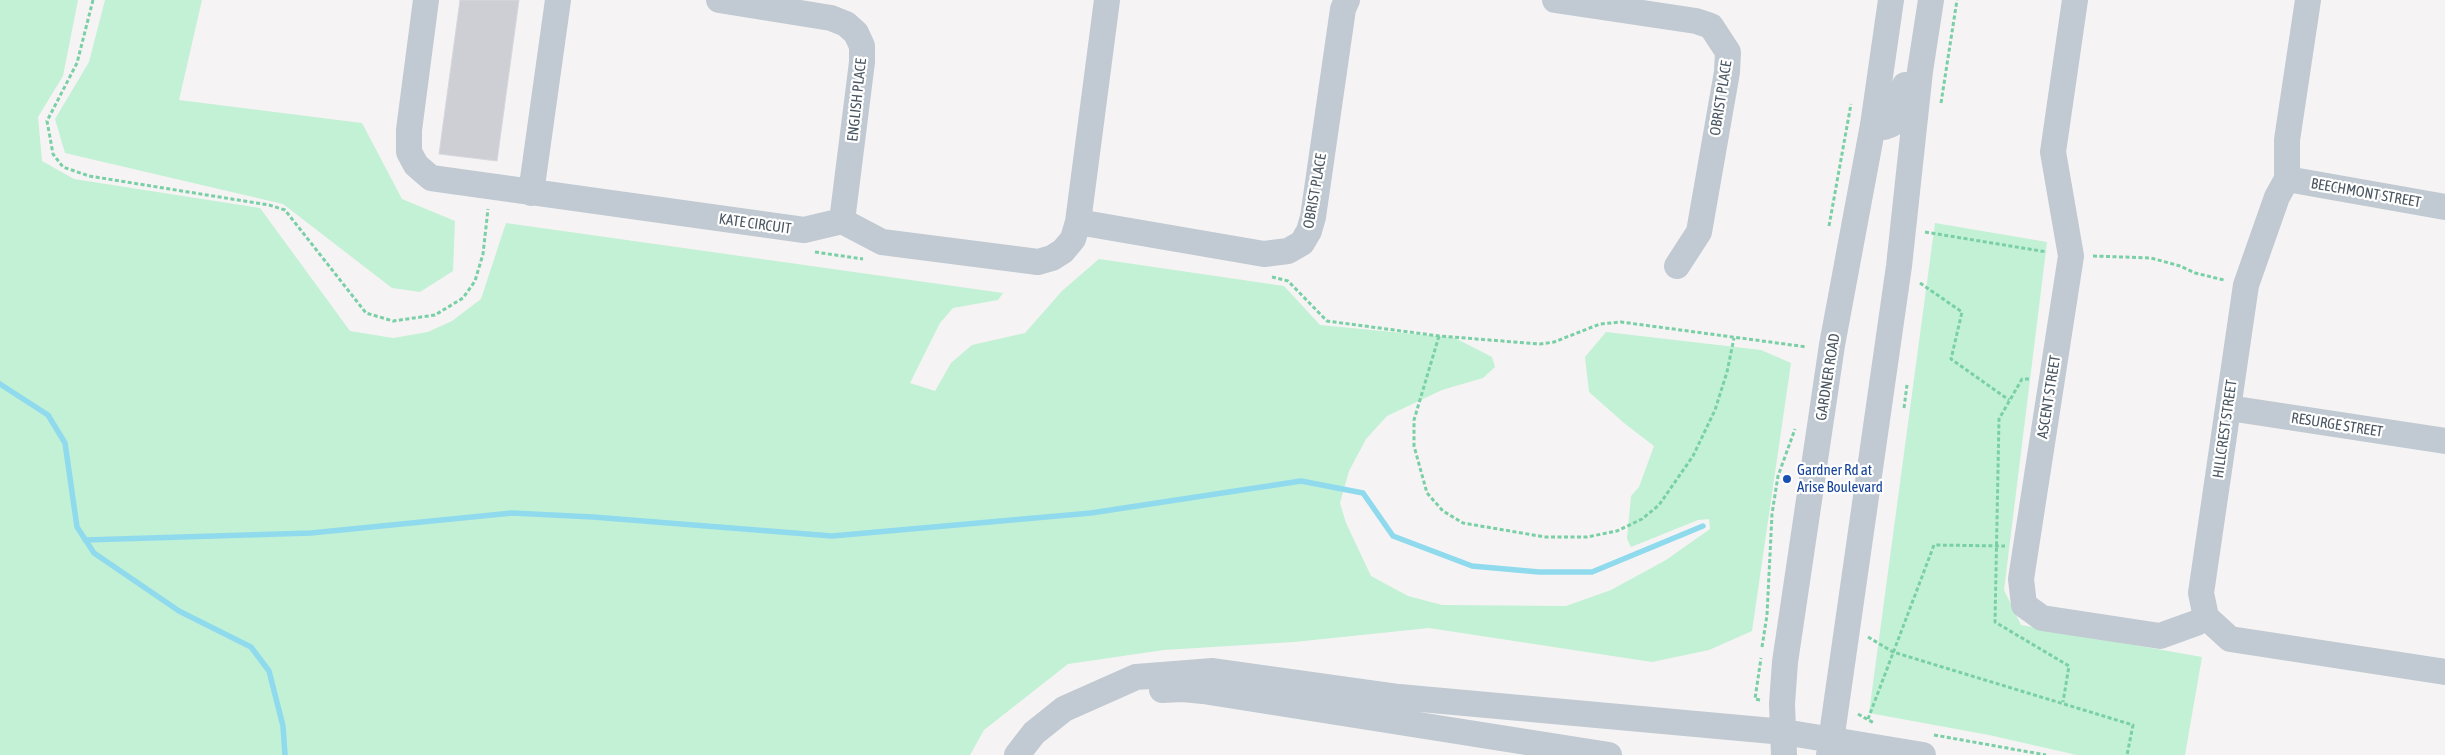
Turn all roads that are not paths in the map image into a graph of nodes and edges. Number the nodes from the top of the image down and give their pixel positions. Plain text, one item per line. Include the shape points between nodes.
1 (426, 0) edge
2 (558, 0) edge
3 (720, 0) edge
4 (1107, 0) edge
5 (1347, 0) edge
6 (1554, 0) edge
7 (1891, 0) edge
8 (1930, 0) edge
9 (2075, 0) edge
10 (2308, 0) edge
11 (1920, 71) junction
12 (1873, 125) junction
13 (2287, 179) junction
14 (531, 192) junction
15 (2445, 207) edge
16 (842, 221) junction
17 (1078, 222) junction
18 (1677, 266) dead end
19 (2229, 408) junction
20 (2445, 441) edge
21 (2206, 617) junction
22 (2445, 672) edge
23 (1397, 709) junction
24 (1784, 743) edge
25 (1830, 747) edge
26 (1018, 755) edge
27 (1609, 755) edge
28 (1923, 755) edge

1 - 14 street, KATE CIRCUIT via 409,130 409,152 416,165 431,178
2 - 14 street
3 - 16 street, ENGLISH PLACE via 832,18 856,33 862,46 862,62
4 - 17 street
5 - 17 street, OBRIST PLACE via 1309,232 1302,243 1288,251 1264,254
6 - 18 street, OBRIST PLACE via 1696,21 1711,26 1728,52 1728,72 1699,232
7 - 12 street, GARDNER ROAD
8 - 11 street
9 - 21 street, ASCENT STREET via 2053,152 2071,256 2026,546 2022,578 2024,604 2042,618 2160,636
10 - 13 street, HILLCREST STREET via 2287,140
11 - 12 street via 1906,83 1898,115 1892,124 1884,127
11 - 25 street via 1899,266
12 - 24 street, GARDNER ROAD via 1832,345 1784,662
13 - 15 street, BEECHMONT STREET
13 - 19 street, HILLCREST STREET via 2277,197 2246,285
14 - 16 street, KATE CIRCUIT via 804,230
16 - 17 street via 882,242 1038,262 1064,251 1073,239
19 - 20 street, RESURGE STREET
19 - 21 street, HILLCREST STREET via 2201,593
21 - 22 street via 2230,640
23 - 24 street
23 - 26 street via 1213,671 1136,678 1064,709 1034,733
23 - 27 street
24 - 25 street
25 - 28 street

